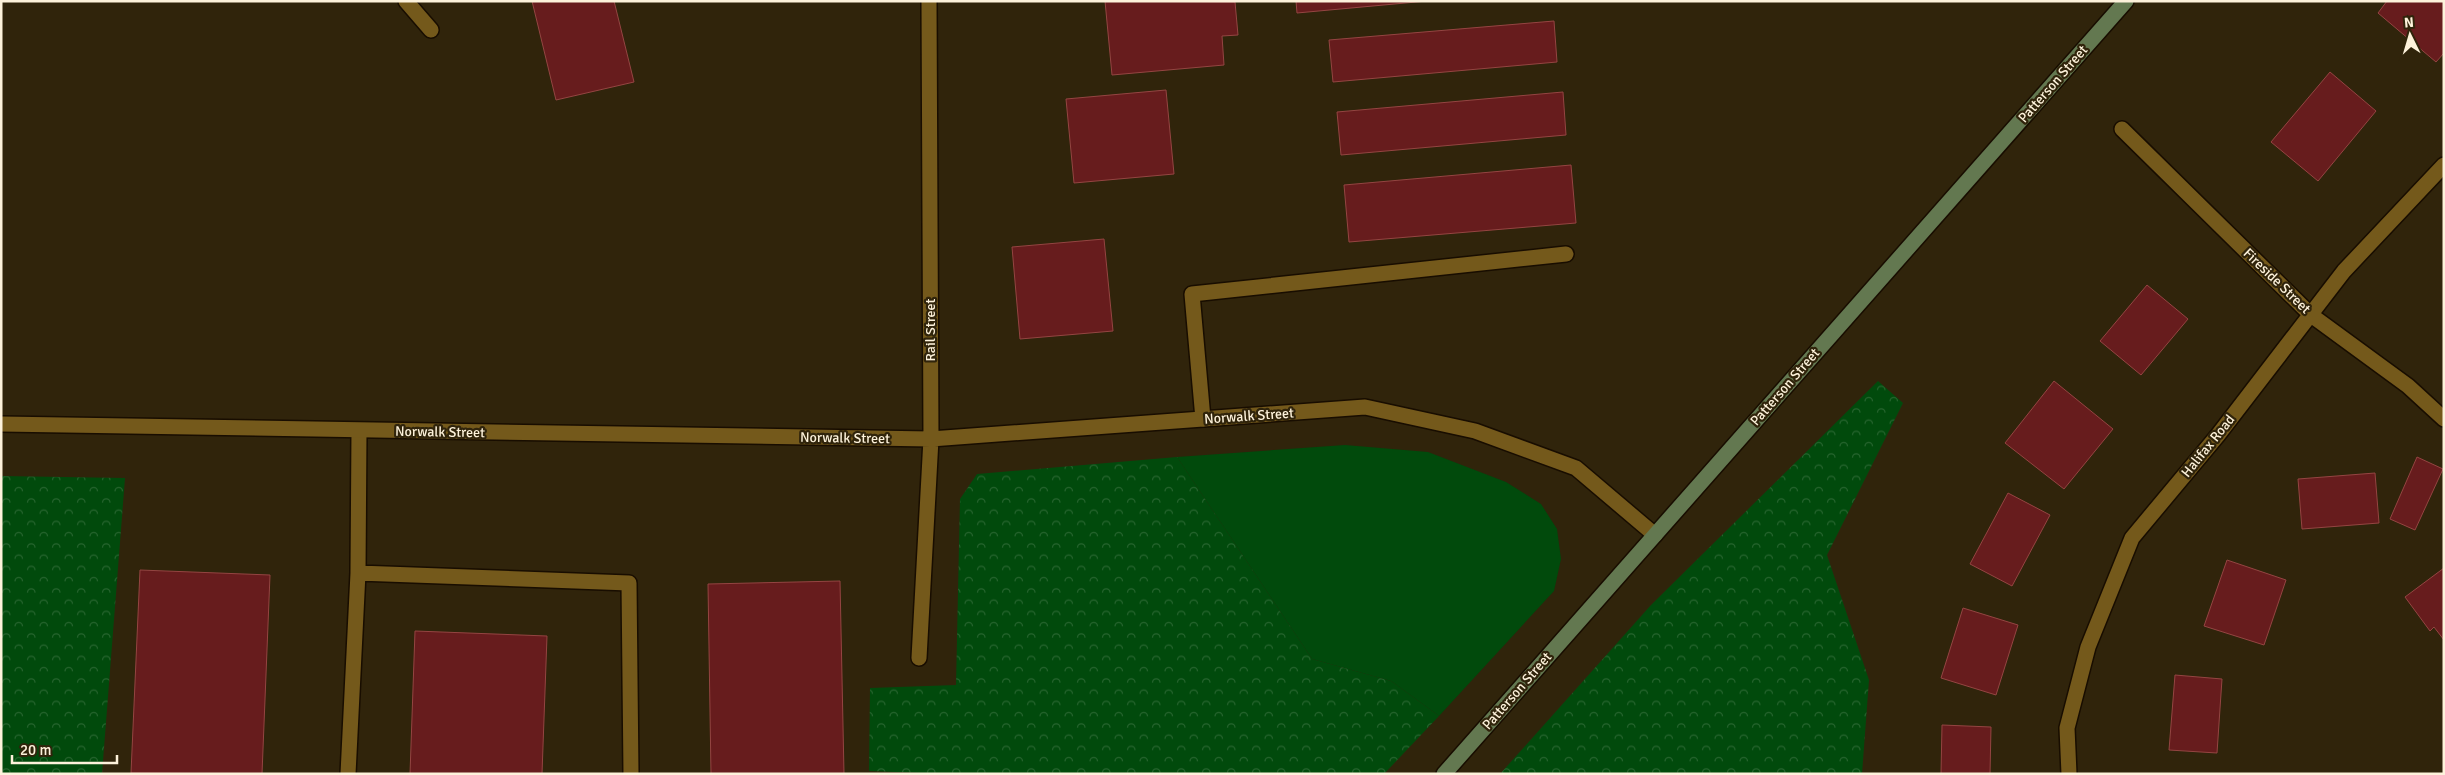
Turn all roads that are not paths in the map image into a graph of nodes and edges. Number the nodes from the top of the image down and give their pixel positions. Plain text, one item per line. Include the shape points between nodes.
1 (406, 1) edge
2 (929, 1) edge
3 (2126, 1) edge
4 (431, 30) dead end
5 (2122, 129) dead end
6 (2444, 165) edge
7 (1566, 254) dead end
8 (2311, 315) junction
9 (1203, 419) junction
10 (2444, 419) edge
11 (1, 424) edge
12 (360, 431) junction
13 (931, 439) junction
14 (1655, 535) junction
15 (358, 574) junction
16 (920, 658) dead end
17 (348, 774) edge
18 (630, 774) edge
19 (1444, 774) edge
20 (2069, 774) edge

1 - 4 street
2 - 13 street, Rail Street
3 - 14 main road, Patterson Street
5 - 8 street, Fireside Street
6 - 8 street, Halifax Road via 2344,271
7 - 9 street via 1192,294
8 - 10 street, Fireside Street via 2408,386
8 - 20 street, Halifax Road via 2218,435 2132,538 2088,647 2067,728
9 - 13 street, Norwalk Street
9 - 14 street, Norwalk Street via 1365,407 1475,431 1576,468
11 - 12 street, Norwalk Street
12 - 13 street, Norwalk Street
12 - 15 street
13 - 16 street, Rail Street
14 - 19 main road, Patterson Street
15 - 17 street
15 - 18 street via 629,583

